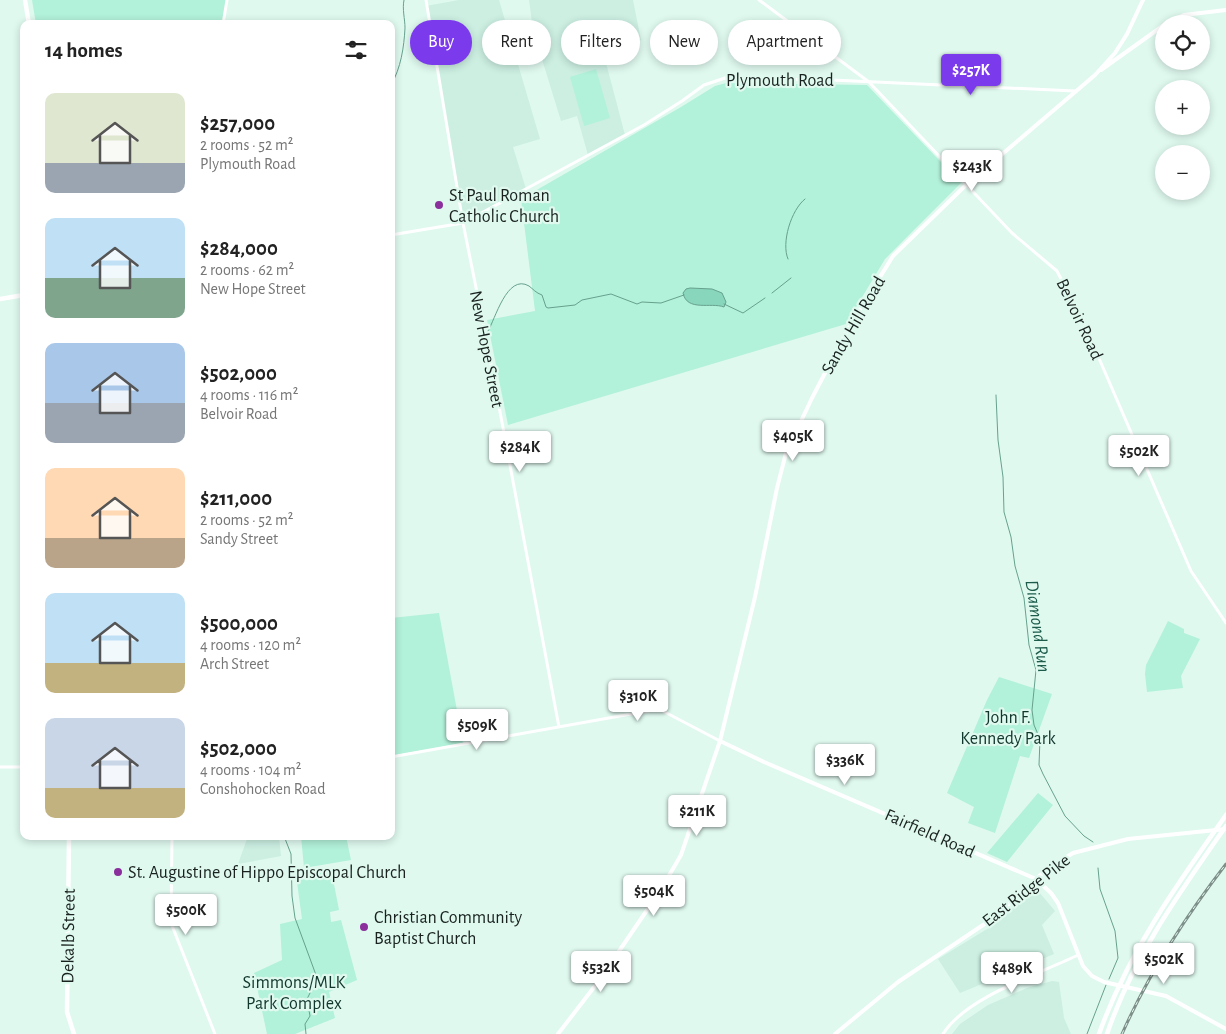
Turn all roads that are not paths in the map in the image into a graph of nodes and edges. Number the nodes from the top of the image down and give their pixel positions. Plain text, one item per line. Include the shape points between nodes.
1 (25, 0) edge
2 (227, 0) edge
3 (426, 0) edge
4 (759, 0) edge
5 (1143, 0) edge
6 (1226, 10) edge
7 (1191, 15) edge
8 (28, 20) edge
9 (224, 20) edge
10 (1155, 31) edge
11 (1094, 75) junction
12 (869, 82) junction
13 (1075, 91) junction
14 (967, 184) junction
15 (463, 223) junction
16 (395, 234) edge
17 (20, 296) edge
18 (0, 299) edge
19 (1226, 623) edge
20 (559, 727) junction
21 (720, 741) junction
22 (395, 756) edge
23 (0, 767) edge
24 (20, 767) edge
25 (1226, 815) edge
26 (1226, 827) edge
27 (69, 840) edge
28 (172, 840) edge
29 (1036, 879) junction
30 (1078, 955) junction
31 (1226, 1029) edge
32 (74, 1034) edge
33 (214, 1034) edge
34 (558, 1034) edge
35 (835, 1034) edge
36 (943, 1034) edge
37 (1099, 1034) edge
38 (1107, 1034) edge

1 - 8 highway
2 - 9 street
3 - 15 street, New Hope Street
4 - 12 street, Belvoir Road
5 - 11 main road, Sandy Hill Road via 1115,53
6 - 7 main road
10 - 11 main road
11 - 13 main road, Sandy Hill Road
12 - 13 street, Plymouth Road
12 - 14 street, Belvoir Road
12 - 15 street, Plymouth Road via 732,77 712,82 644,124
13 - 14 main road, Sandy Hill Road
14 - 19 street, Belvoir Road via 1012,233 1057,271 1062,279 1191,571
14 - 21 main road, Sandy Hill Road via 893,256 848,329 786,453
15 - 16 street, Plymouth Road
15 - 20 street, New Hope Street
17 - 18 highway
20 - 21 street, Fairfield Road via 659,710
20 - 22 street, Fairfield Road
21 - 29 main road, Fairfield Road
21 - 34 main road, Sandy Hill Road via 681,855 660,891
23 - 24 street
25 - 37 highway via 1135,952
26 - 29 main road, East Ridge Pike via 1128,838 1072,853 1058,860
26 - 38 highway via 1160,923 1122,995
27 - 32 highway, Dekalb Street via 67,1012
28 - 33 street via 171,923
29 - 30 main road via 1058,903
29 - 35 main road, East Ridge Pike via 992,919 898,982
30 - 31 main road via 1086,970 1096,978 1166,996
30 - 36 street via 989,996 960,1015

